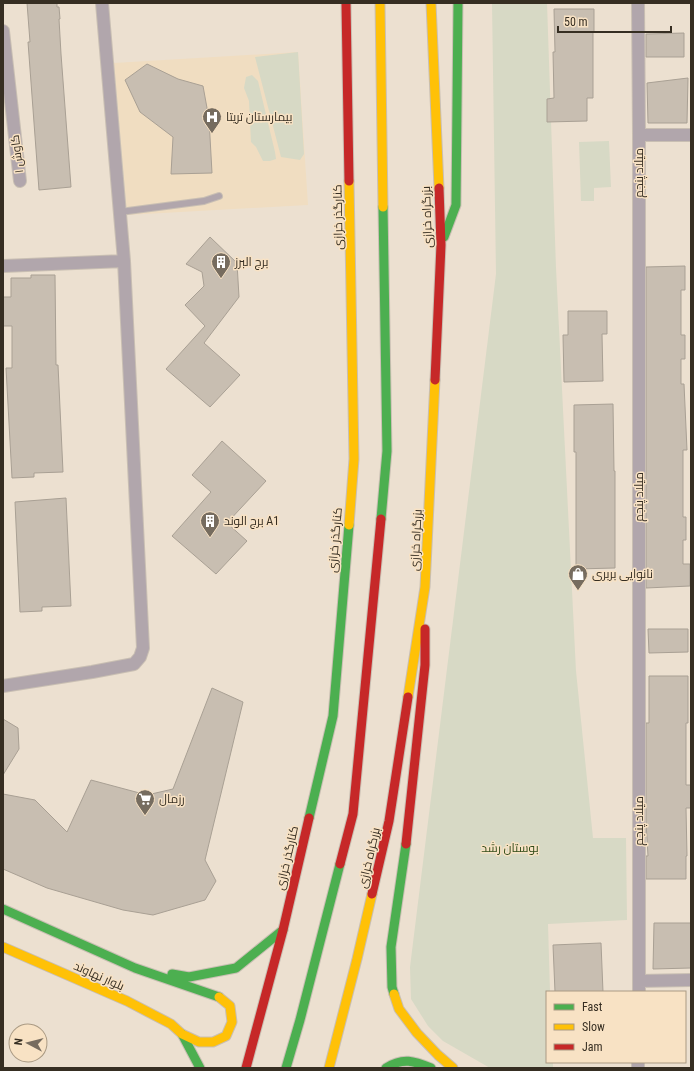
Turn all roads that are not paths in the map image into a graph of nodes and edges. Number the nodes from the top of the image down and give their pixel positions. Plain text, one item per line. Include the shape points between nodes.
1 (102, 3) edge
2 (339, 3) edge
3 (346, 3) edge
4 (380, 3) edge
5 (431, 3) edge
6 (458, 3) edge
7 (638, 3) edge
8 (3, 31) edge
9 (347, 41) junction
10 (639, 135) junction
11 (691, 135) edge
12 (20, 181) dead end
13 (219, 196) dead end
14 (120, 212) junction
15 (441, 245) junction
16 (124, 261) junction
17 (3, 266) edge
18 (425, 587) junction
19 (3, 686) edge
20 (3, 909) edge
21 (283, 930) junction
22 (3, 947) edge
23 (135, 968) junction
24 (691, 980) edge
25 (639, 986) edge
26 (182, 1034) junction
27 (200, 1068) edge
28 (246, 1068) edge
29 (286, 1068) edge
30 (329, 1068) edge
31 (386, 1068) edge
32 (431, 1068) edge
33 (453, 1068) edge

1 - 14 street
2 - 9 main road
3 - 9 main road, کنارگذر خرازی
4 - 29 main road via 387,451 353,814
5 - 15 main road, بزرگراه خرازی
6 - 15 main road via 456,205
7 - 10 street, میلاد پنجم
8 - 12 street, کاوش ۱
9 - 21 main road, کنارگذر خرازی via 354,459 333,716
10 - 11 street
10 - 25 street, میلاد پنجم
13 - 14 lane via 204,201
14 - 16 street
15 - 18 main road, بزرگراه خرازی
16 - 17 street
16 - 19 street via 142,648 140,657 134,664
18 - 30 main road, بزرگراه خرازی via 389,822
18 - 33 main road via 426,665 408,830 391,947 392,987 399,1009 417,1033
20 - 23 main road, بلوار نهاوند
21 - 23 main road via 236,968 189,978
21 - 28 main road, کنارگذر خرازی
22 - 26 main road, بلوار نهاوند via 127,1001 171,1024
23 - 26 main road via 221,998 230,1006 232,1022 226,1036 213,1042 199,1042
24 - 25 street
26 - 27 main road
31 - 32 main road via 393,1063 411,1060

